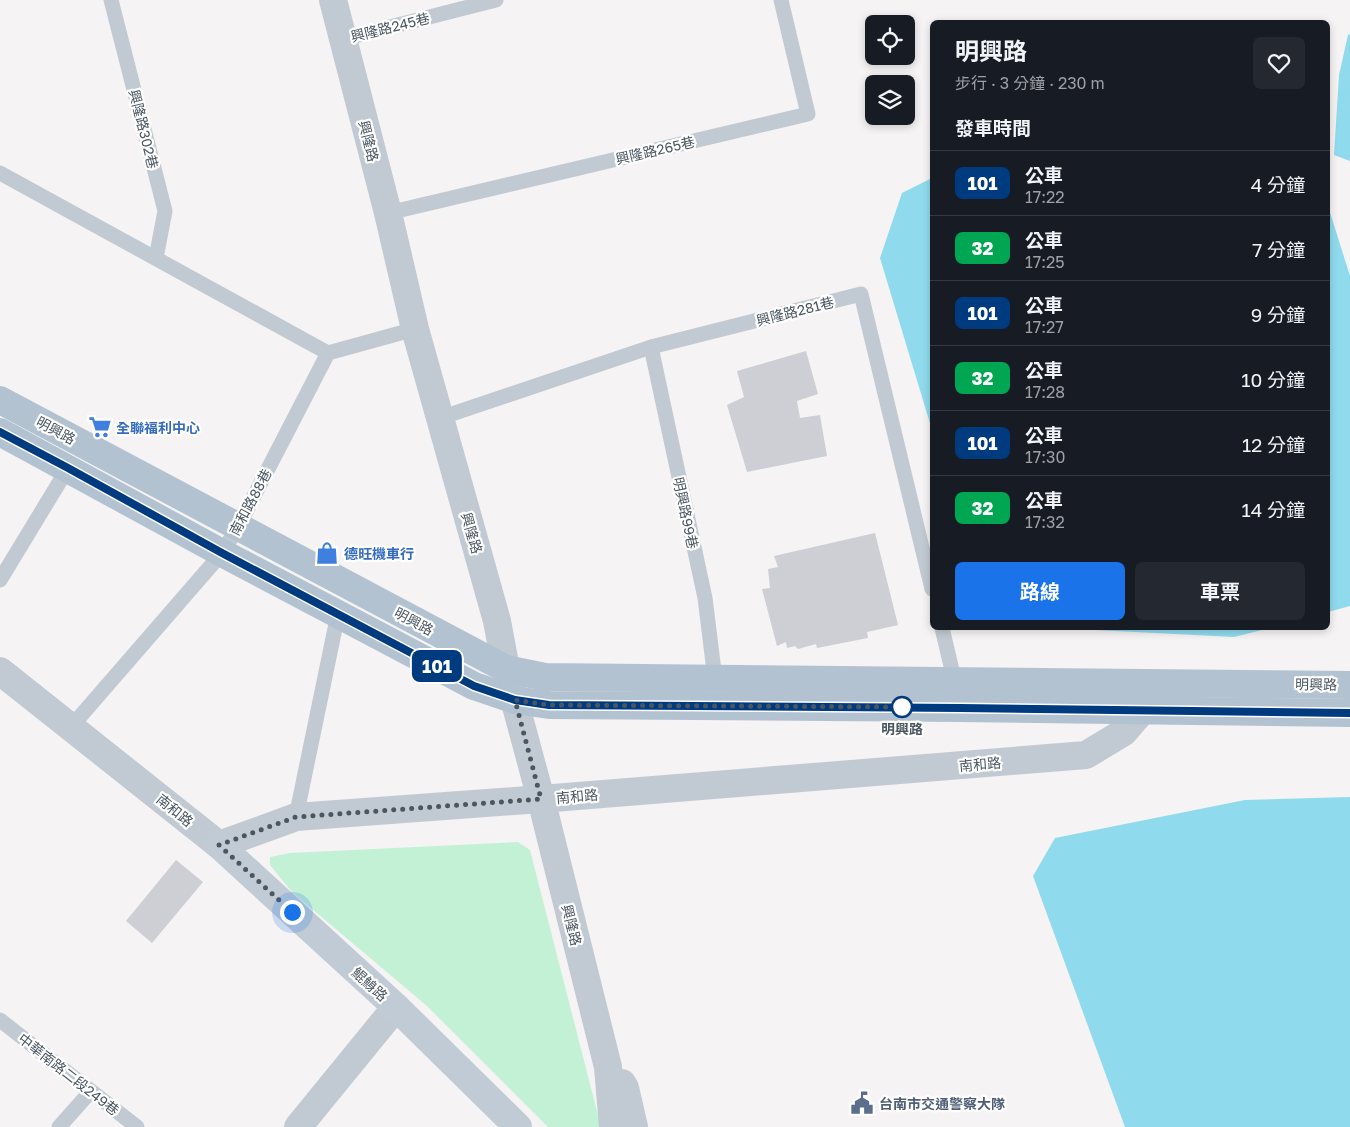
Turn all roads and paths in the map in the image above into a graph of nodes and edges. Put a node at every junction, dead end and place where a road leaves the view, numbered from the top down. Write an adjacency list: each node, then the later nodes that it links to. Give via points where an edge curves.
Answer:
1 (111, 0): 8 (lane, 興隆路302巷, via 165,211)
2 (334, 0): 5 (street, 興隆路)
3 (496, 0): 5 (lane, 興隆路245巷)
4 (781, 0): 7 (lane, 興隆路265巷, via 808,114)
5 (343, 39): 7 (street, 興隆路)
6 (0, 173): 8 (lane)
7 (388, 213): 9 (street, 興隆路)
8 (156, 258): 11 (lane)
9 (415, 329): 11 (lane); 13 (street, 興隆路)
10 (651, 347): 13 (lane, 興隆路281巷); 19 (lane, 興隆路281巷, via 861,294); 24 (lane, 明興路99巷, via 705,598)
11 (328, 352): 16 (lane, 南和路88巷)
12 (0, 400): 16 (main road, 明興路)
13 (440, 418): 22 (street, 興隆路, via 497,621)
14 (0, 432): 15 (main road, 明興路)
15 (68, 468): 17 (main road, 明興路); 18 (lane)
16 (238, 528): 17 (lane, 南和路88巷); 22 (main road, 明興路)
17 (222, 553): 20 (main road, 明興路); 31 (lane, 南和路88巷)
18 (0, 580)
19 (930, 581)
20 (338, 614): 27 (main road, 明興路, via 474,686); 33 (lane)
21 (942, 630): 25 (lane)
22 (506, 669): 24 (main road, 明興路, via 545,677); 27 (street, 興隆路)
23 (0, 671): 31 (street, 南和路)
24 (715, 679): 25 (main road, 明興路)
25 (955, 681): 26 (main road, 明興路); 28 (lane)
26 (1350, 685)
27 (515, 700): 28 (main road, 明興路, via 549,705); 32 (street, 興隆路)
28 (960, 708): 29 (main road, 明興路)
29 (1142, 711): 30 (main road, 明興路); 32 (street, 南和路, via 1124,732 1086,755)
30 (1350, 713)
31 (71, 727): 34 (street, 南和路)
32 (541, 799): 33 (street, 南和路); 37 (street, 興隆路)
33 (296, 817): 34 (street, 南和路)
34 (219, 845): 35 (street, 鯤鯓路)
35 (396, 1007): 41 (street); 42 (street, 鯤鯓路)
36 (0, 1020): 38 (lane, 中華南路二段249巷)
37 (608, 1067): 43 (street, 興隆路); 44 (street, 興隆路, via 619,1076)
38 (91, 1091): 39 (lane); 40 (lane, 中華南路二段249巷)
39 (59, 1127)
40 (137, 1127)
41 (298, 1127)
42 (518, 1127)
43 (613, 1127)
44 (634, 1127)

